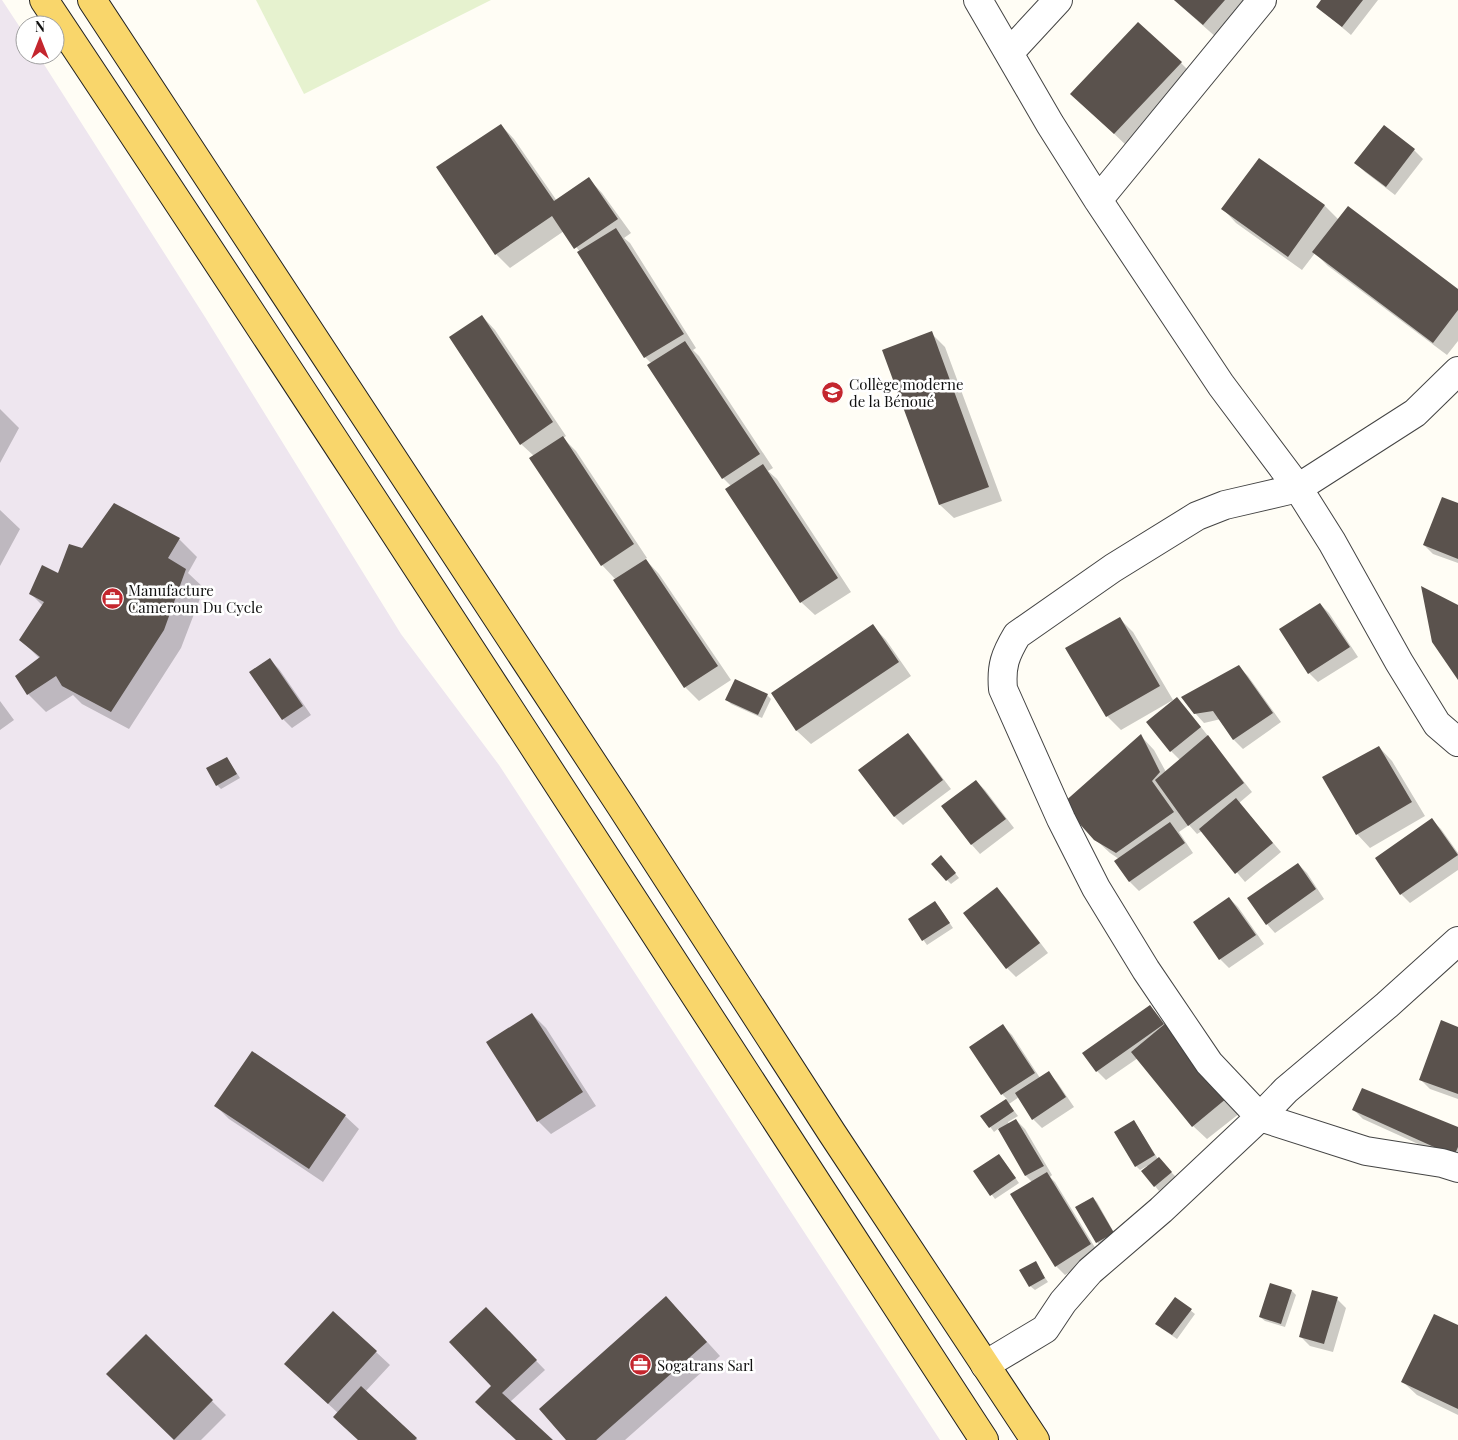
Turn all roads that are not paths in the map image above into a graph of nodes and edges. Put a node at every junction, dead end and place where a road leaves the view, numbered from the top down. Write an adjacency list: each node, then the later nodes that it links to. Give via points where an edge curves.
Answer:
1 (44, 0): 9 (main road)
2 (92, 0): 8 (main road)
3 (978, 0): 6 (street)
4 (1058, 0): 6 (street)
5 (1262, 0): 7 (street)
6 (1009, 53): 7 (street)
7 (1098, 200): 11 (street, via 1221,385)
8 (261, 259): 9 (main road); 15 (main road)
9 (230, 280): 16 (main road)
10 (1458, 371): 11 (street, via 1415,413)
11 (1298, 488): 12 (street, via 1437,724); 14 (street, via 1225,505 1204,514 1112,568 1017,634 1007,651 1002,670 1003,689 1096,888 1209,1063)
12 (1458, 742)
13 (1458, 941): 14 (street, via 1286,1090)
14 (1260, 1117): 17 (street, via 1366,1150); 18 (street, via 1090,1271 1045,1329)
15 (832, 1133): 16 (main road); 18 (main road)
16 (797, 1154): 19 (main road)
17 (1458, 1168)
18 (985, 1365): 20 (main road)
19 (984, 1440)
20 (1035, 1440)

